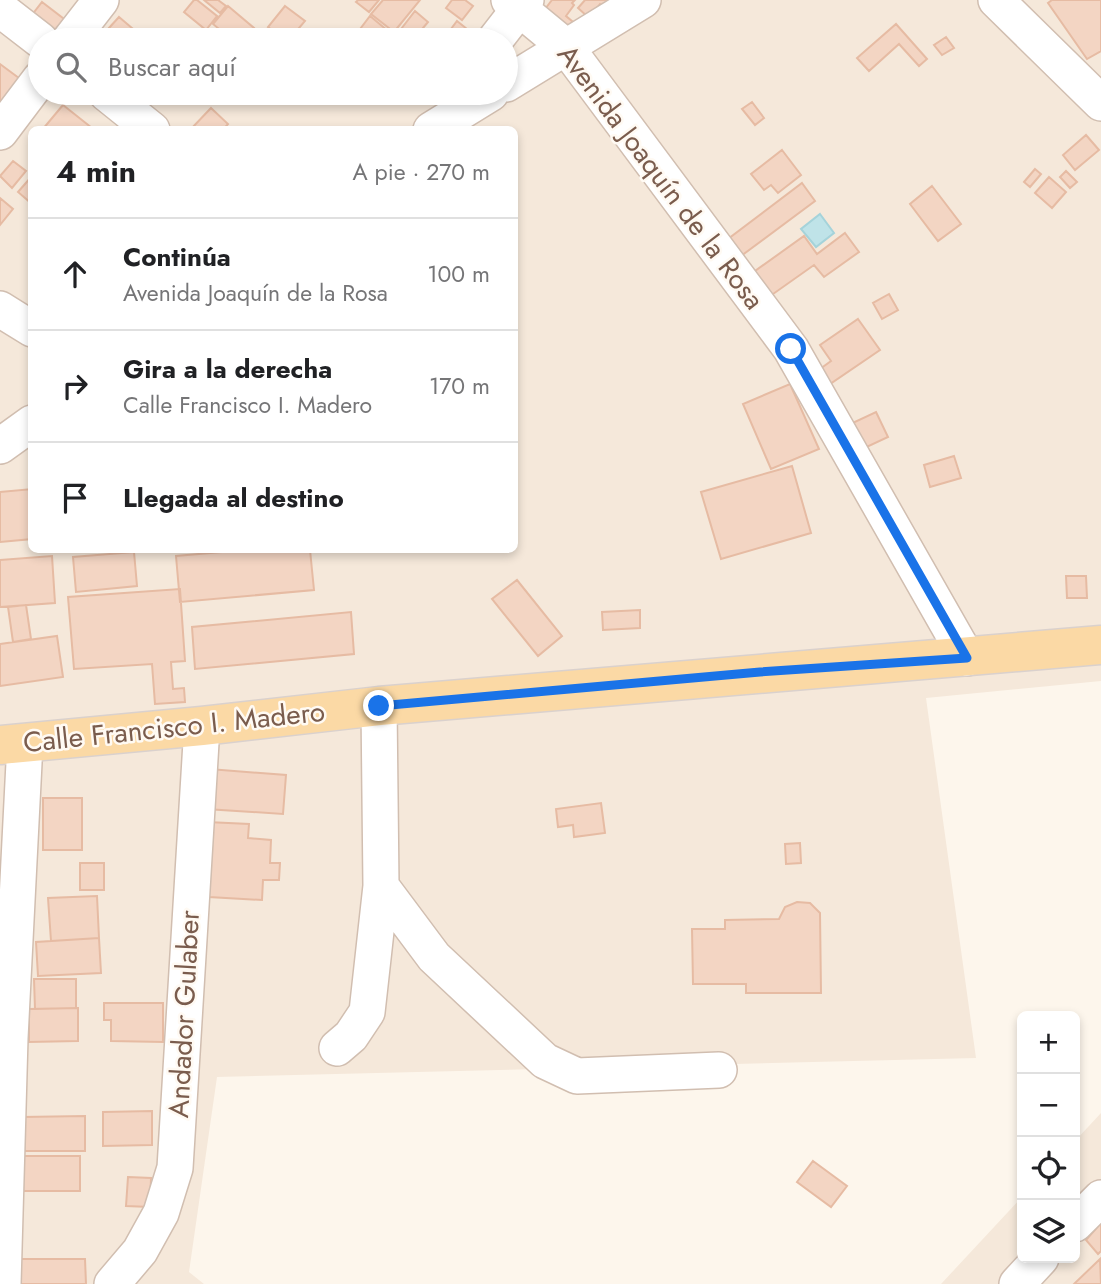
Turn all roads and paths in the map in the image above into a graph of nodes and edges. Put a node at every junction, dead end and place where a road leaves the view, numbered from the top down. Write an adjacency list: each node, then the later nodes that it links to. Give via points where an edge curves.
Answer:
1 (102, 0): 6 (street)
2 (643, 0): 9 (street)
3 (996, 0): 12 (street)
4 (518, 3): 7 (street); 9 (street, Avenida Joaquín de la Rosa)
5 (0, 9): 8 (street)
6 (80, 28)
7 (502, 28)
8 (28, 31)
9 (566, 47): 10 (street); 25 (street, Avenida Joaquín de la Rosa, via 791,349)
10 (518, 77)
11 (28, 95): 19 (street)
12 (1101, 103)
13 (121, 105): 16 (street)
14 (448, 105): 17 (street)
15 (471, 105): 18 (street)
16 (147, 126)
17 (433, 126)
18 (437, 126)
19 (0, 132)
20 (0, 309): 21 (street)
21 (28, 326)
22 (28, 426): 23 (street)
23 (0, 446)
24 (1101, 645): 25 (main road, Calle Francisco I. Madero)
25 (967, 658): 26 (main road, Calle Francisco I. Madero)
26 (379, 706): 27 (main road, Calle Francisco I. Madero); 29 (street)
27 (201, 726): 28 (main road, Calle Francisco I. Madero); 37 (street, Andador Gulaber, via 175,1168 161,1213 140,1251)
28 (13, 744): 30 (street)
29 (381, 886): 31 (street, via 367,1012); 32 (street, via 434,957 545,1061 577,1076)
30 (5, 1038): 34 (street)
31 (337, 1048)
32 (719, 1070)
33 (1101, 1198): 35 (street)
34 (3, 1213): 36 (street)
35 (1080, 1219)
36 (3, 1284)
37 (112, 1284)

